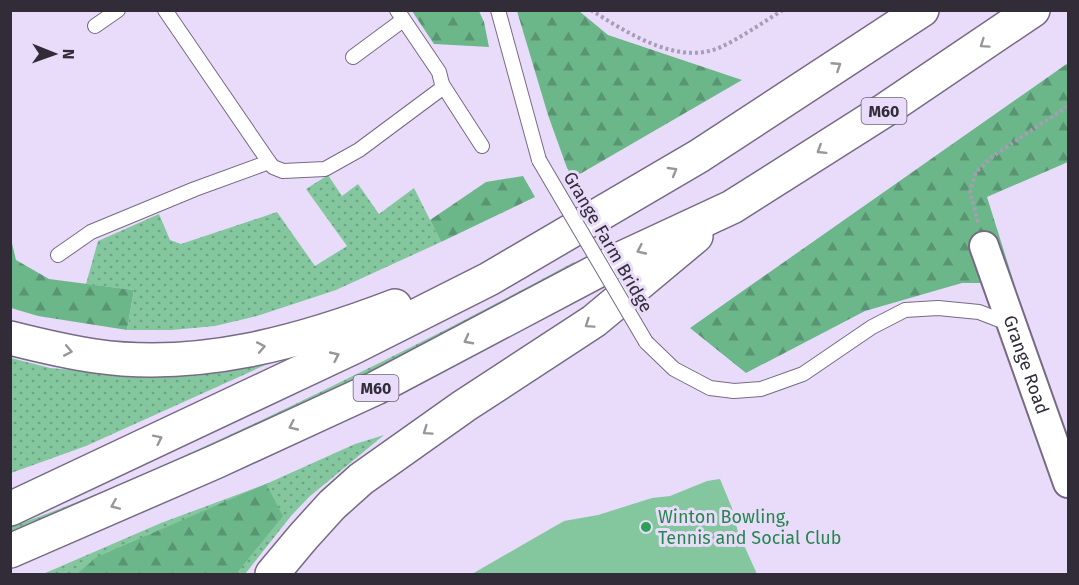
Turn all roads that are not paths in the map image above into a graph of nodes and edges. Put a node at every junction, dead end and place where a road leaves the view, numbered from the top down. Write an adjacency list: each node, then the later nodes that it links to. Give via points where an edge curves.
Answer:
1 (117, 10): 7 (lane)
2 (165, 10): 11 (lane)
3 (498, 10): 16 (lane, Grange Farm Bridge, bridge, via 539,160 646,342 674,369 710,388 761,389 803,374 872,327 905,310 979,312)
4 (922, 10): 12 (highway, M60, one-way to 4, via 699,156)
5 (1032, 10): 13 (highway, M60, one-way to 13)
6 (400, 15): 8 (lane); 9 (lane, via 439,72)
7 (95, 26)
8 (353, 57)
9 (442, 84): 10 (lane); 11 (lane, via 441,89 359,150 326,169 283,171)
10 (482, 146)
11 (269, 162): 15 (lane, via 91,232)
12 (622, 200): 17 (highway, M60, one-way to 12, via 96,356 144,359 216,356 300,339 446,287 532,248); 19 (highway, M60, one-way to 12, via 489,279)
13 (732, 207): 20 (highway, M60, one-way to 20, via 620,259 376,388); 21 (highway, M60, one-way to 21, via 594,321 464,405 361,479 325,513)
14 (984, 246): 16 (street, Grange Road)
15 (58, 255)
16 (1012, 325): 18 (street, Grange Road)
17 (10, 338)
18 (1068, 483)
19 (13, 508)
20 (10, 551)
21 (273, 574)

